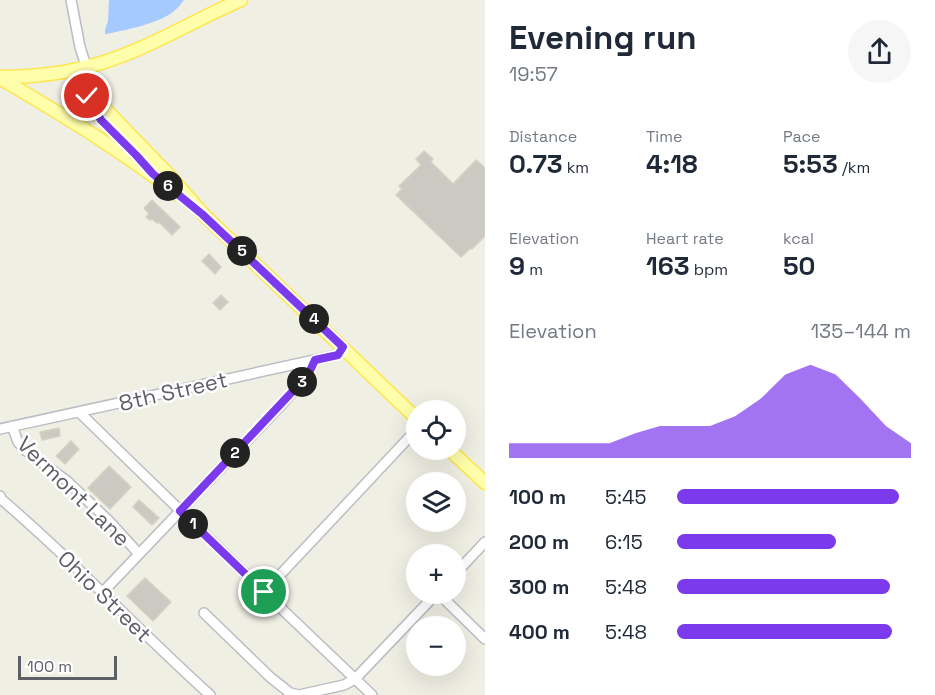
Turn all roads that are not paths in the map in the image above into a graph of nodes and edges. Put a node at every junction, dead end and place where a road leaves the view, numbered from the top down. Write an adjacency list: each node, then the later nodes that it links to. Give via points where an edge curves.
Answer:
1 (241, 0): 3 (main road, via 122,55)
2 (72, 3): 3 (street)
3 (86, 66): 4 (main road); 5 (main road, via 81,75 96,113); 6 (main road, via 107,111)
4 (0, 78): 5 (main road)
5 (153, 174): 6 (main road)
6 (202, 214): 7 (main road)
7 (343, 347): 8 (street, 8th Street, via 338,355); 9 (main road)
8 (315, 360): 10 (street, 8th Street); 17 (street, via 302,382)
9 (406, 407)
10 (79, 412): 11 (street, 8th Street); 17 (street)
11 (12, 426): 12 (street, 8th Street); 19 (street, Vermont Lane, via 25,450 67,481)
12 (0, 429)
13 (406, 441): 21 (street)
14 (461, 460): 15 (main road)
15 (485, 483)
16 (0, 496): 22 (street, Ohio Street)
17 (180, 511): 19 (street); 21 (street)
18 (485, 542): 20 (street)
19 (139, 554): 22 (street)
20 (466, 562)
21 (264, 592): 27 (street)
22 (102, 593): 28 (street, Ohio Street)
23 (428, 604): 27 (street)
24 (448, 604): 26 (street)
25 (204, 613): 27 (street, via 290,693 298,695)
26 (485, 639)
27 (355, 679): 29 (street)
28 (210, 695)
29 (372, 695)

